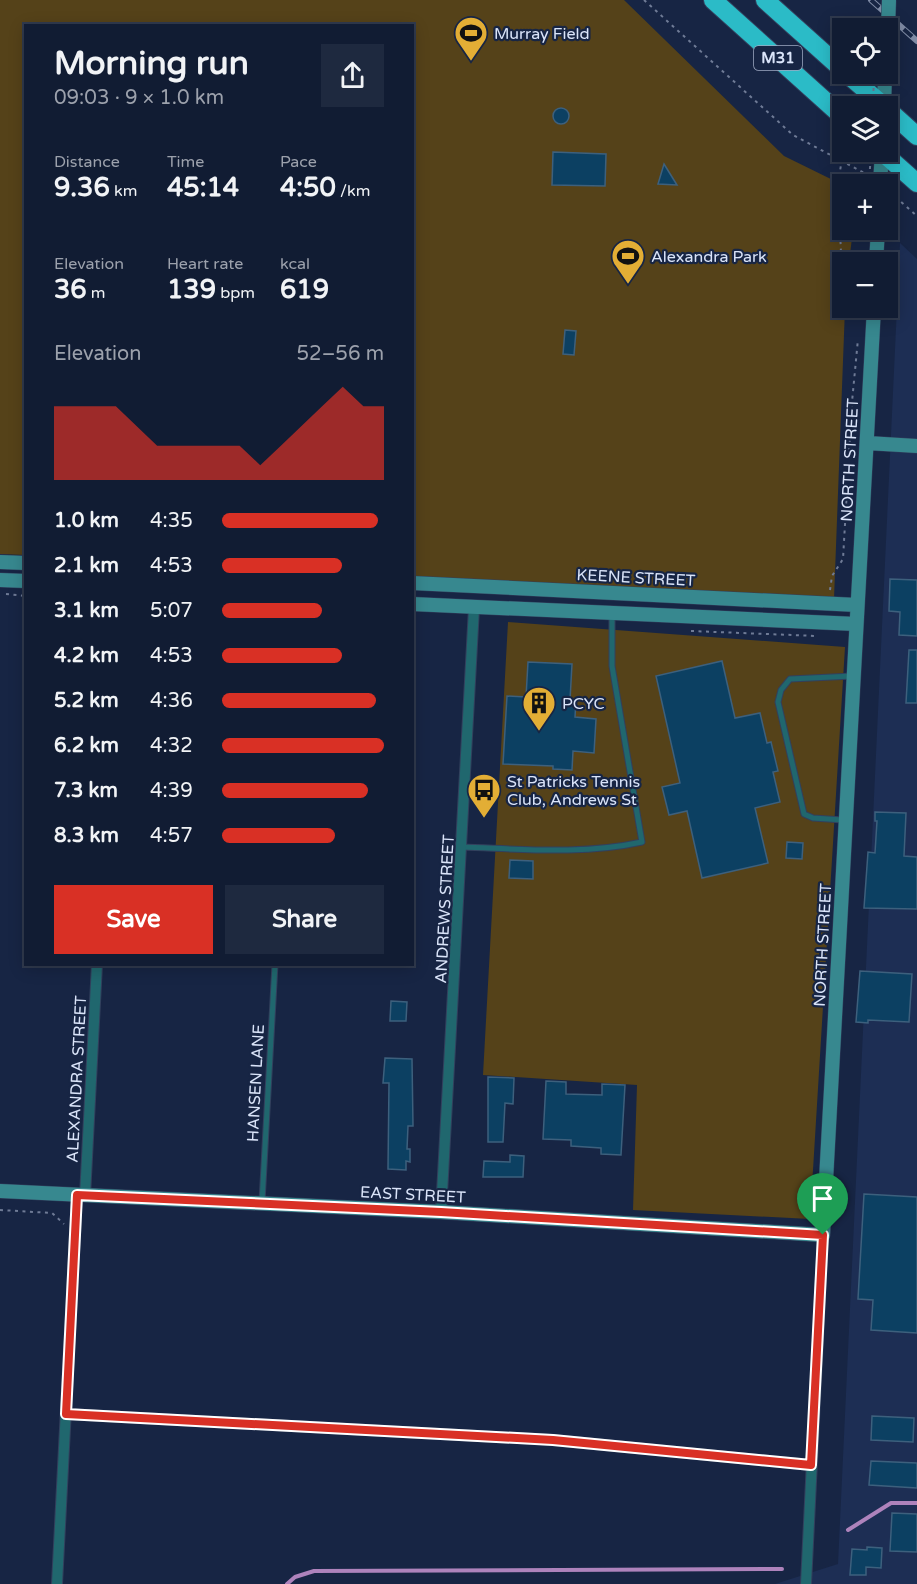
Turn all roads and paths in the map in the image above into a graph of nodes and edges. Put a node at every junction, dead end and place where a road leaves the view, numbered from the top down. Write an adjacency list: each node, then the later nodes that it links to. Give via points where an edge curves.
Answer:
1 (644, 0): 12 (path, via 793,135)
2 (713, 0): 9 (highway, M31)
3 (765, 0): 6 (highway, M31)
4 (889, 0): 5 (street, bridge)
5 (888, 18)
6 (832, 60)
7 (859, 84): 8 (highway)
8 (872, 96)
9 (832, 107)
10 (898, 119): 11 (highway)
11 (917, 136)
12 (832, 155)
13 (842, 162): 20 (path, via 838,183)
14 (846, 162): 16 (path)
15 (893, 162): 17 (highway)
16 (864, 174)
17 (917, 183)
18 (898, 200): 19 (path)
19 (917, 216)
20 (841, 252)
21 (869, 318): 23 (street, NORTH STREET)
22 (859, 330): 31 (path, via 843,559 832,576)
23 (867, 443): 24 (street); 35 (street, NORTH STREET)
24 (917, 446)
25 (0, 562): 26 (street)
26 (24, 563)
27 (0, 580): 28 (street)
28 (24, 581)
29 (414, 583): 30 (street, KEENE STREET)
30 (474, 586): 35 (street, KEENE STREET); 36 (street)
31 (830, 593)
32 (0, 594): 33 (path)
33 (24, 596)
34 (414, 604): 36 (street)
35 (857, 605): 38 (street, NORTH STREET)
36 (474, 608): 37 (street); 41 (street, ANDREWS STREET)
37 (612, 615): 38 (street); 41 (lane, via 612,666 642,842 562,850)
38 (856, 624): 39 (street, NORTH STREET)
39 (853, 676): 40 (street, NORTH STREET); 40 (lane, via 790,679 778,702 804,814)
40 (845, 820): 50 (street, NORTH STREET)
41 (462, 847): 48 (street, ANDREWS STREET)
42 (97, 966): 45 (street, ALEXANDRA STREET)
43 (275, 966): 46 (lane, HANSEN LANE)
44 (0, 1191): 45 (street, EAST STREET)
45 (81, 1196): 46 (street, EAST STREET); 49 (street, ALEXANDRA STREET)
46 (262, 1203): 48 (street, EAST STREET)
47 (0, 1210): 49 (path, via 52,1212 61,1223)
48 (441, 1212): 50 (street, EAST STREET)
49 (76, 1225): 51 (street, ALEXANDRA STREET)
50 (823, 1235): 52 (street, NORTH STREET)
51 (66, 1414): 52 (street, via 553,1440); 53 (street, ALEXANDRA STREET)
52 (811, 1465): 54 (street, NORTH STREET)
53 (57, 1584)
54 (806, 1584)

